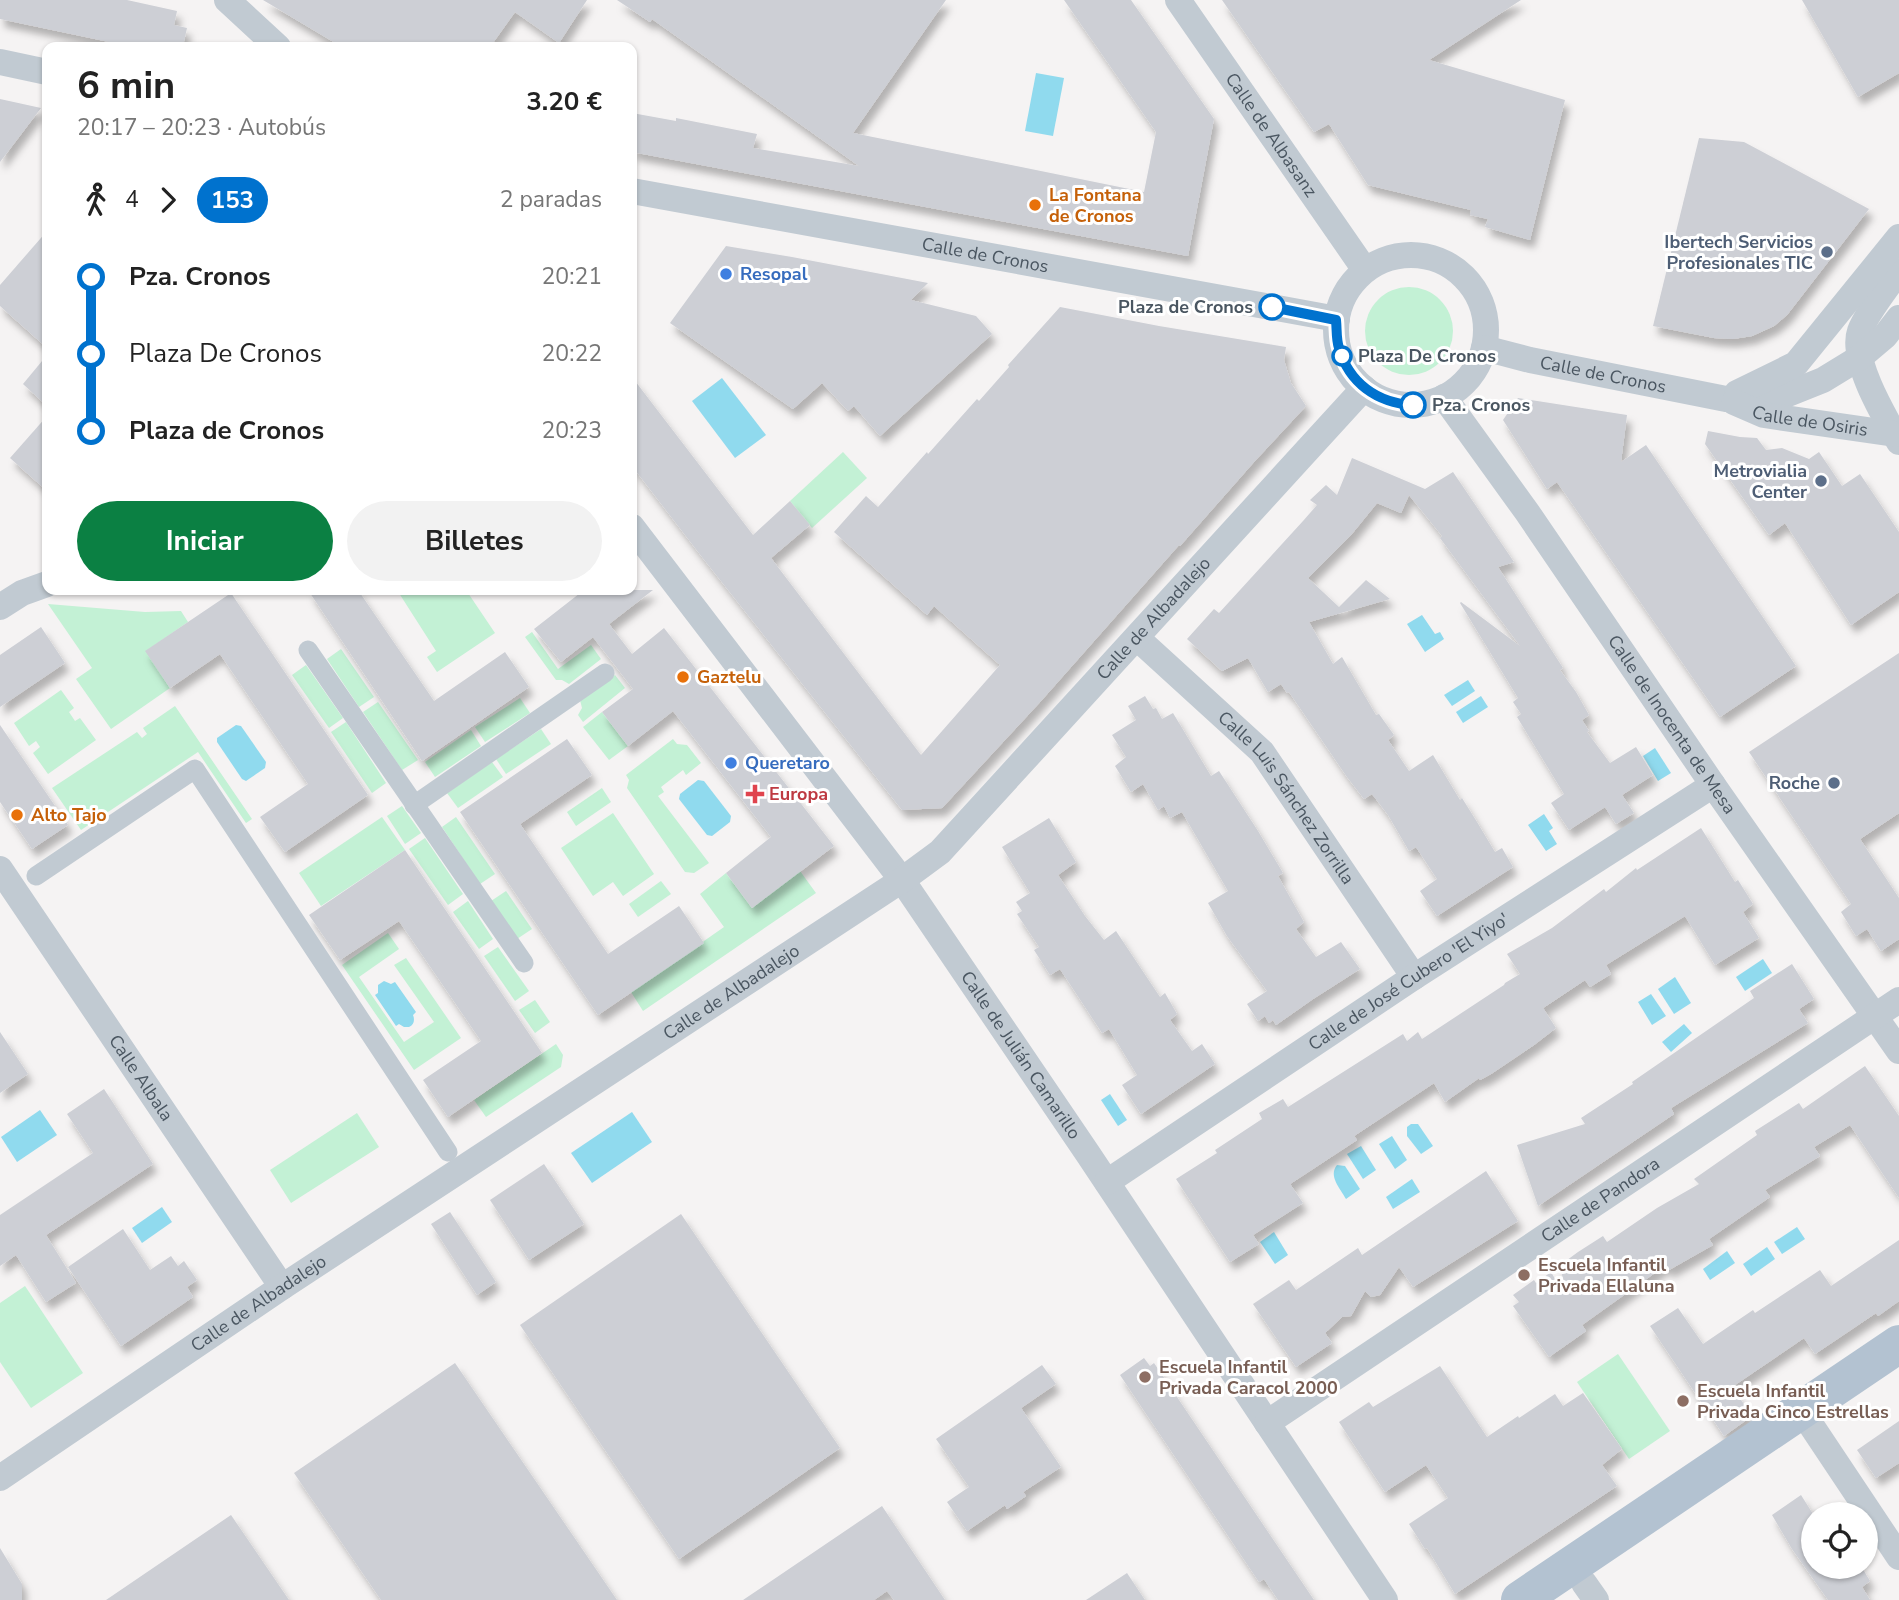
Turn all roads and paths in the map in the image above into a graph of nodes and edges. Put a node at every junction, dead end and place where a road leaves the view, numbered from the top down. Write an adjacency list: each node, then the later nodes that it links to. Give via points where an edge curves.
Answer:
1 (225, 0): 3 (street); 4 (street)
2 (1178, 0): 9 (street, Calle de Albasanz)
3 (247, 42)
4 (272, 42)
5 (0, 62): 6 (street)
6 (42, 71)
7 (637, 192): 12 (street, Calle de Cronos)
8 (1899, 237): 17 (street, via 1796,364)
9 (1366, 270): 12 (street, via 1342,300); 13 (street, via 1408,254 1432,257 1452,267 1469,282 1481,302)
10 (1899, 271): 14 (street, via 1861,328)
11 (1899, 318): 14 (street, Calle de Cronos)
12 (1336, 320): 15 (street, via 1338,345 1347,369)
13 (1484, 348): 16 (street, via 1476,368); 17 (street, Calle de Cronos)
14 (1859, 358): 17 (street, Calle de Cronos, via 1823,380 1783,396); 18 (street, Calle de Osiris)
15 (1364, 388): 16 (street, via 1398,404); 22 (street, Calle de Albadalejo)
16 (1444, 397): 25 (street, Calle de Inocenta de Mesa)
17 (1726, 399): 18 (street, Calle de Osiris, via 1764,415)
18 (1897, 438)
19 (637, 534): 29 (street, Calle de Julián Camarillo)
20 (42, 586): 21 (street)
21 (0, 607)
22 (1137, 638): 29 (street, Calle de Albadalejo, via 940,852); 31 (street, Calle Luis Sánchez Zorrilla, via 1262,752)
23 (308, 650): 26 (street)
24 (605, 673): 26 (street)
25 (1713, 785): 31 (street, Calle de José Cubero 'El Yiyo'); 33 (street, Calle de Inocenta de Mesa)
26 (415, 805): 30 (street)
27 (0, 869): 37 (street, Calle Albala)
28 (36, 876): 35 (street, via 195,769)
29 (902, 880): 36 (street, Calle de Julián Camarillo); 37 (street, Calle de Albadalejo)
30 (524, 963)
31 (1414, 977): 36 (street, Calle de José Cubero 'El Yiyo')
32 (1899, 1000): 33 (street, Calle de Pandora)
33 (1875, 1017): 34 (street, Calle de Inocenta de Mesa); 41 (street, Calle de Pandora)
34 (1899, 1051)
35 (449, 1152)
36 (1107, 1182): 41 (street, Calle de Julián Camarillo)
37 (282, 1287): 42 (street, Calle de Albadalejo)
38 (1899, 1344): 40 (main road)
39 (1899, 1376): 40 (main road)
40 (1808, 1420): 43 (street); 44 (main road); 46 (main road)
41 (1267, 1423): 45 (street, Calle de Julián Camarillo)
42 (0, 1478)
43 (1899, 1557)
44 (1580, 1594)
45 (1385, 1600)
46 (1520, 1600)

